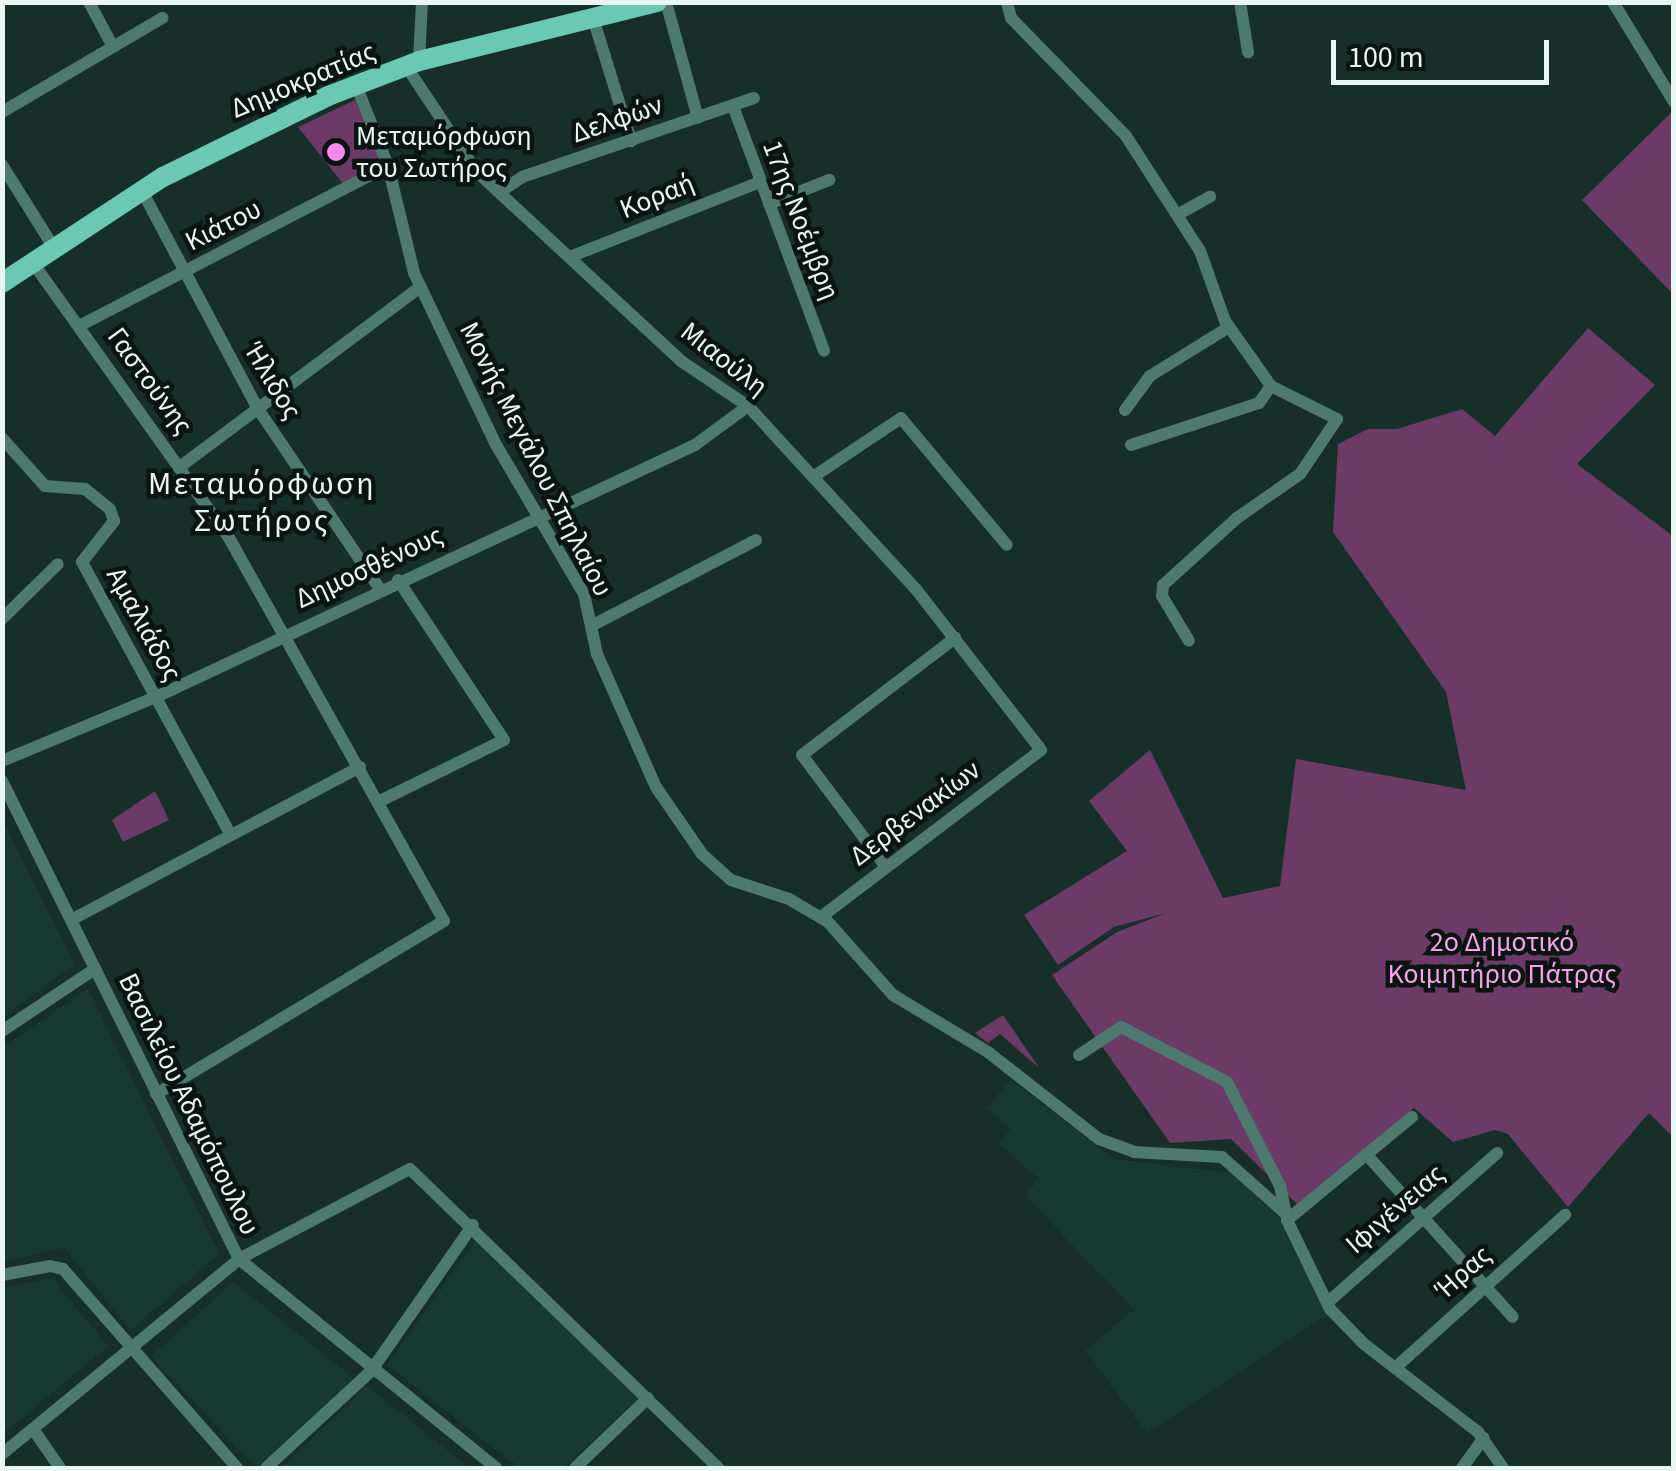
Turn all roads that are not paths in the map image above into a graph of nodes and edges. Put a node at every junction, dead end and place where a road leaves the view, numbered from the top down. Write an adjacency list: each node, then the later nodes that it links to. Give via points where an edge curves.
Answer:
1 (89, 2): 11 (street)
2 (422, 2): 13 (street)
3 (657, 2): 8 (main road, Δημοκρατίας)
4 (666, 2): 19 (street)
5 (1007, 2): 29 (street, via 1011,18 1126,136)
6 (1240, 2): 12 (street)
7 (1613, 2): 16 (street)
8 (612, 7): 10 (main road, Δημοκρατίας)
9 (162, 18): 11 (street)
10 (593, 18): 13 (main road, Δημοκρατίας); 20 (street)
11 (113, 47): 18 (street)
12 (1248, 52)
13 (412, 64): 14 (main road, Δημοκρατίας); 26 (street, Μιαούλη, via 464,158)
14 (356, 85): 22 (street, Μονής Μεγάλου Σπηλαίου); 25 (main road, Δημοκρατίας)
15 (754, 98): 17 (street, Δελφών)
16 (1674, 102)
17 (732, 106): 19 (street, Δελφών); 24 (street, 17ης Νοέμβρη)
18 (2, 112)
19 (698, 118): 20 (street, Δελφών)
20 (631, 141): 26 (street, Δελφών, via 522,177)
21 (2, 165): 30 (street)
22 (388, 166): 33 (street, Κιάτου); 35 (street, Μονής Μεγάλου Σπηλαίου, via 404,248)
23 (829, 180): 28 (street)
24 (760, 182): 28 (street, 17ης Νοέμβρη); 31 (street, Κοραή)
25 (142, 189): 30 (main road, Δημοκρατίας); 33 (street, Ήλιδος)
26 (500, 192): 31 (street, Μιαούλη)
27 (1210, 197): 29 (street)
28 (769, 204): 38 (street, 17ης Νοέμβρη)
29 (1177, 215): 37 (street, via 1200,251)
30 (54, 248): 32 (main road, Δημοκρατίας)
31 (572, 256): 40 (street, Μιαούλη, via 681,361)
32 (33, 262): 34 (main road, Δημοκρατίας); 36 (street, Γαστούνης)
33 (184, 272): 36 (street, Κιάτου); 41 (street, Ήλιδος)
34 (2, 283)
35 (420, 286): 41 (street); 47 (street, Μονής Μεγάλου Σπηλαίου)
36 (79, 326): 45 (street, Γαστούνης)
37 (1229, 327): 39 (street); 42 (street, via 1150,376)
38 (824, 351)
39 (1271, 386): 44 (street, via 1259,403); 57 (street, via 1337,420 1300,474 1236,518 1163,585 1162,596)
40 (748, 406): 46 (street, Μιαούλη); 47 (street, Δημοσθένους, via 695,446)
41 (258, 410): 45 (street); 52 (street, Ήλιδος)
42 (1125, 410)
43 (2, 438): 58 (street, Αμαλιάδος, via 46,486 85,489 110,509 114,521 82,562)
44 (1132, 446)
45 (181, 466): 55 (street, Γαστούνης)
46 (813, 477): 49 (street, via 901,418); 56 (street, Μιαούλη)
47 (538, 518): 51 (street, Δημοσθένους); 54 (street, Μονής Μεγάλου Σπηλαίου, via 584,594)
48 (756, 540): 54 (street)
49 (1007, 545)
50 (58, 564): 53 (street)
51 (398, 580): 52 (street, Δημοσθένους); 63 (street, via 504,740)
52 (380, 588): 55 (street, Δημοσθένους)
53 (2, 618)
54 (591, 626): 66 (street, Μονής Μεγάλου Σπηλαίου, via 656,787 702,854 732,880)
55 (286, 632): 58 (street, Δημοσθένους); 61 (street, Γαστούνης)
56 (955, 638): 59 (street, Μιαούλη); 65 (street, via 802,755)
57 (1189, 641)
58 (156, 697): 60 (street, Δημοσθένους); 64 (street, Αμαλιάδος)
59 (1040, 750): 65 (street, Δερβενακίων)
60 (2, 761)
61 (360, 766): 63 (street, Γαστούνης); 64 (street)
62 (5, 791): 67 (street, Βασιλείου Αδαμόπουλου)
63 (380, 802): 71 (street, Γαστούνης, via 440,910 440,927)
64 (231, 835): 67 (street)
65 (886, 868): 66 (street, Δερβενακίων)
66 (821, 917): 76 (street, Μονής Μεγάλου Σπηλαίου, via 901,1002 979,1046 1105,1142 1151,1154 1222,1157)
67 (71, 920): 68 (street, Βασιλείου Αδαμόπουλου)
68 (94, 969): 69 (street); 71 (street, Βασιλείου Αδαμόπουλου)
69 (2, 1031)
70 (1080, 1055): 76 (street, Μονής Μεγάλου Σπηλαίου, via 1121,1026 1227,1082 1280,1186)
71 (156, 1094): 79 (street, Βασιλείου Αδαμόπουλου)
72 (1412, 1118): 73 (street)
73 (1366, 1154): 76 (street); 77 (street)
74 (1497, 1154): 77 (street, Ιφιγένειας)
75 (1565, 1215): 81 (street, Ήρας)
76 (1287, 1217): 82 (street, Μονής Μεγάλου Σπηλαίου)
77 (1421, 1218): 81 (street); 82 (street, Ιφιγένειας)
78 (473, 1225): 79 (street, via 410,1169); 86 (street); 87 (street)
79 (238, 1259): 84 (street); 86 (street, Βασιλείου Αδαμόπουλου)
80 (2, 1275): 84 (street, via 61,1268)
81 (1484, 1286): 83 (street); 85 (street, Ήρας)
82 (1327, 1303): 85 (street, Μονής Μεγάλου Σπηλαίου)
83 (1512, 1318)
84 (130, 1350): 88 (street); 92 (street)
85 (1395, 1368): 89 (street, Μονής Μεγάλου Σπηλαίου)
86 (371, 1371): 93 (street); 94 (street, Βασιλείου Αδαμόπουλου)
87 (648, 1398): 95 (street); 96 (street)
88 (32, 1429): 90 (street); 91 (street)
89 (1484, 1438): 97 (street); 98 (street, Μονής Μεγάλου Σπηλαίου)
90 (2, 1454)
91 (60, 1468)
92 (237, 1468)
93 (266, 1468)
94 (496, 1468)
95 (575, 1468)
96 (719, 1468)
97 (1462, 1468)
98 (1503, 1468)

